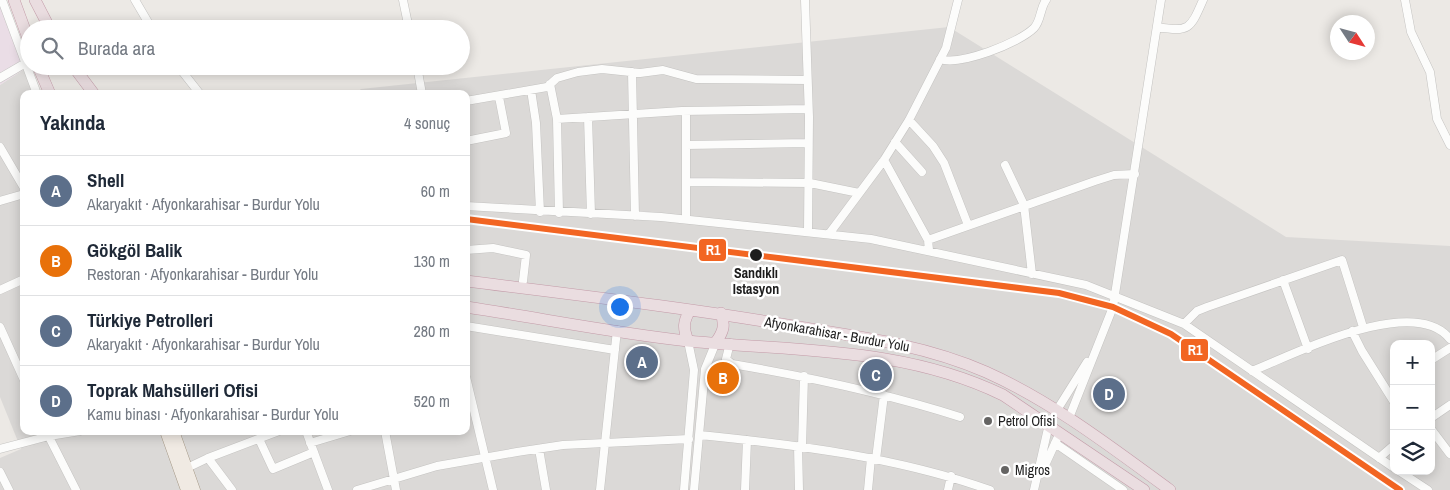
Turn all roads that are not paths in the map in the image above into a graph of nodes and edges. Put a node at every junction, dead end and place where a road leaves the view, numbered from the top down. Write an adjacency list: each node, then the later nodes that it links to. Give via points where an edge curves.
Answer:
1 (2, 0): 17 (street)
2 (14, 0): 12 (highway)
3 (35, 0): 13 (highway)
4 (135, 0): 14 (street)
5 (403, 0): 15 (street)
6 (805, 0): 27 (street)
7 (958, 0): 18 (street)
8 (1046, 0): 18 (street, via 1036,25 1025,35 972,57 953,62)
9 (1161, 0): 16 (street)
10 (1203, 0): 16 (street, via 1188,28)
11 (1405, 0): 47 (street, via 1411,32 1430,72 1437,119)
12 (21, 20)
13 (45, 20)
14 (147, 20)
15 (407, 20)
16 (1157, 27): 52 (street)
17 (20, 45)
18 (940, 59): 42 (street)
19 (20, 66): 26 (street)
20 (632, 72): 27 (street, via 663,70 696,79); 28 (street, via 602,69 578,72 557,78); 39 (street)
21 (31, 75): 29 (street)
22 (42, 75): 30 (highway)
23 (80, 75): 31 (highway)
24 (185, 75): 32 (street)
25 (419, 75): 33 (street)
26 (0, 78)
27 (808, 80): 37 (street)
28 (550, 84): 34 (street); 41 (street)
29 (36, 90)
30 (48, 90)
31 (91, 90)
32 (197, 90)
33 (421, 90)
34 (531, 90): 35 (street); 61 (street, via 536,123)
35 (499, 97): 36 (street); 43 (street, via 506,133)
36 (470, 101)
37 (808, 109): 38 (street); 45 (street)
38 (686, 111): 39 (street); 46 (street)
39 (634, 114): 40 (street); 64 (street)
40 (588, 117): 41 (street); 63 (street)
41 (558, 119): 62 (street)
42 (909, 120): 44 (street); 66 (street, via 944,163)
43 (470, 140)
44 (895, 142): 49 (street); 51 (street)
45 (808, 143): 46 (street); 55 (street)
46 (686, 145): 54 (street)
47 (1450, 145)
48 (0, 147): 53 (street)
49 (884, 160): 56 (street); 69 (street)
50 (1005, 165): 59 (street)
51 (922, 172)
52 (1135, 174): 59 (street, via 1114,175); 78 (street)
53 (20, 181)
54 (686, 182): 55 (street); 65 (street)
55 (810, 183): 56 (street); 67 (street)
56 (859, 194): 68 (street)
57 (20, 195): 58 (street)
58 (0, 201)
59 (1024, 204): 66 (street); 72 (street)
60 (470, 206): 61 (street)
61 (540, 212): 62 (street)
62 (559, 213): 63 (street)
63 (591, 214): 64 (street)
64 (635, 216): 65 (street)
65 (686, 219): 67 (street)
66 (968, 225): 69 (street)
67 (808, 231): 68 (street)
68 (829, 234): 71 (street)
69 (928, 240): 71 (street)
70 (470, 250): 75 (street, via 493,248 526,256)
71 (929, 250): 72 (street)
72 (1032, 274): 78 (street, via 1086,285)
73 (1282, 280): 82 (street, via 1197,311); 85 (street, via 1342,260); 94 (street)
74 (20, 281): 77 (street)
75 (523, 281)
76 (470, 282): 80 (highway, Afyonkarahisar - Burdur Yolu)
77 (0, 290)
78 (1116, 296): 82 (street); 92 (street)
79 (470, 308): 86 (highway, Afyonkarahisar - Burdur Yolu)
80 (690, 310): 81 (highway, Afyonkarahisar - Burdur Yolu); 89 (highway, via 683,328)
81 (721, 313): 90 (highway, via 723,333); 106 (highway, Afyonkarahisar - Burdur Yolu, via 910,346 984,372)
82 (1184, 324): 98 (street)
83 (0, 327): 97 (street)
84 (470, 327): 95 (street)
85 (1363, 327): 87 (street); 88 (street, via 1423,323)
86 (617, 330): 89 (highway, Afyonkarahisar - Burdur Yolu); 95 (street)
87 (1352, 331): 94 (street); 101 (street)
88 (1449, 337)
89 (688, 341): 90 (highway, Afyonkarahisar - Burdur Yolu); 123 (street, via 694,370)
90 (716, 342): 91 (highway, Afyonkarahisar - Burdur Yolu); 121 (street, via 705,369)
91 (730, 343): 99 (street, via 726,359 732,364); 110 (highway, Afyonkarahisar - Burdur Yolu, via 865,354 909,362 983,385)
92 (1096, 348): 106 (street); 109 (street)
93 (1450, 348): 96 (street)
94 (1308, 349): 98 (street)
95 (615, 350): 127 (street)
96 (1435, 357)
97 (20, 371)
98 (1252, 371): 136 (street)
99 (804, 376): 102 (street); 128 (street)
100 (1392, 385): 101 (street)
101 (1385, 389): 103 (street)
102 (884, 395): 108 (street); 137 (street)
103 (1390, 396)
104 (470, 402): 135 (street)
105 (1450, 405): 107 (street)
106 (1057, 410): 109 (highway, Afyonkarahisar - Burdur Yolu); 110 (highway)
107 (1435, 415)
108 (960, 418)
109 (1069, 418): 112 (highway); 164 (highway, Afyonkarahisar - Burdur Yolu)
110 (1049, 424): 112 (highway, Afyonkarahisar - Burdur Yolu); 126 (street, via 1034,490)
111 (1432, 430): 133 (street)
112 (1062, 432): 126 (street); 163 (highway, Afyonkarahisar - Burdur Yolu)
113 (45, 435): 130 (street)
114 (48, 435): 145 (street)
115 (166, 435): 146 (main road)
116 (175, 435): 139 (main road)
117 (269, 435): 122 (street)
118 (307, 435): 125 (street)
119 (337, 435): 125 (street)
120 (386, 435): 143 (street)
121 (700, 435): 124 (street); 156 (street)
122 (259, 439): 132 (street, via 273,469); 134 (street)
123 (689, 439): 127 (street); 155 (street)
124 (747, 440): 128 (street); 157 (street)
125 (310, 443): 132 (street)
126 (1055, 443): 162 (street)
127 (605, 444): 131 (street); 154 (street)
128 (800, 446): 137 (street); 158 (street)
129 (1390, 448): 136 (street)
130 (0, 449)
131 (539, 449): 135 (street); 153 (street)
132 (314, 452): 149 (street)
133 (1450, 454)
134 (208, 458): 139 (street); 148 (street)
135 (485, 458): 143 (street, via 437,466); 152 (street)
136 (1379, 458): 138 (street)
137 (874, 459): 142 (street); 159 (street)
138 (1390, 465)
139 (187, 468): 147 (main road)
140 (0, 472): 144 (street)
141 (1405, 475): 165 (street)
142 (950, 476): 160 (street); 161 (street)
143 (394, 480): 150 (street); 151 (street)
144 (9, 490)
145 (76, 490)
146 (186, 490)
147 (195, 490)
148 (232, 490)
149 (328, 490)
150 (357, 490)
151 (396, 490)
152 (494, 490)
153 (546, 490)
154 (600, 490)
155 (684, 490)
156 (694, 490)
157 (745, 490)
158 (800, 490)
159 (868, 490)
160 (948, 490)
161 (990, 490)
162 (1123, 490)
163 (1144, 490)
164 (1170, 490)
165 (1428, 490)

